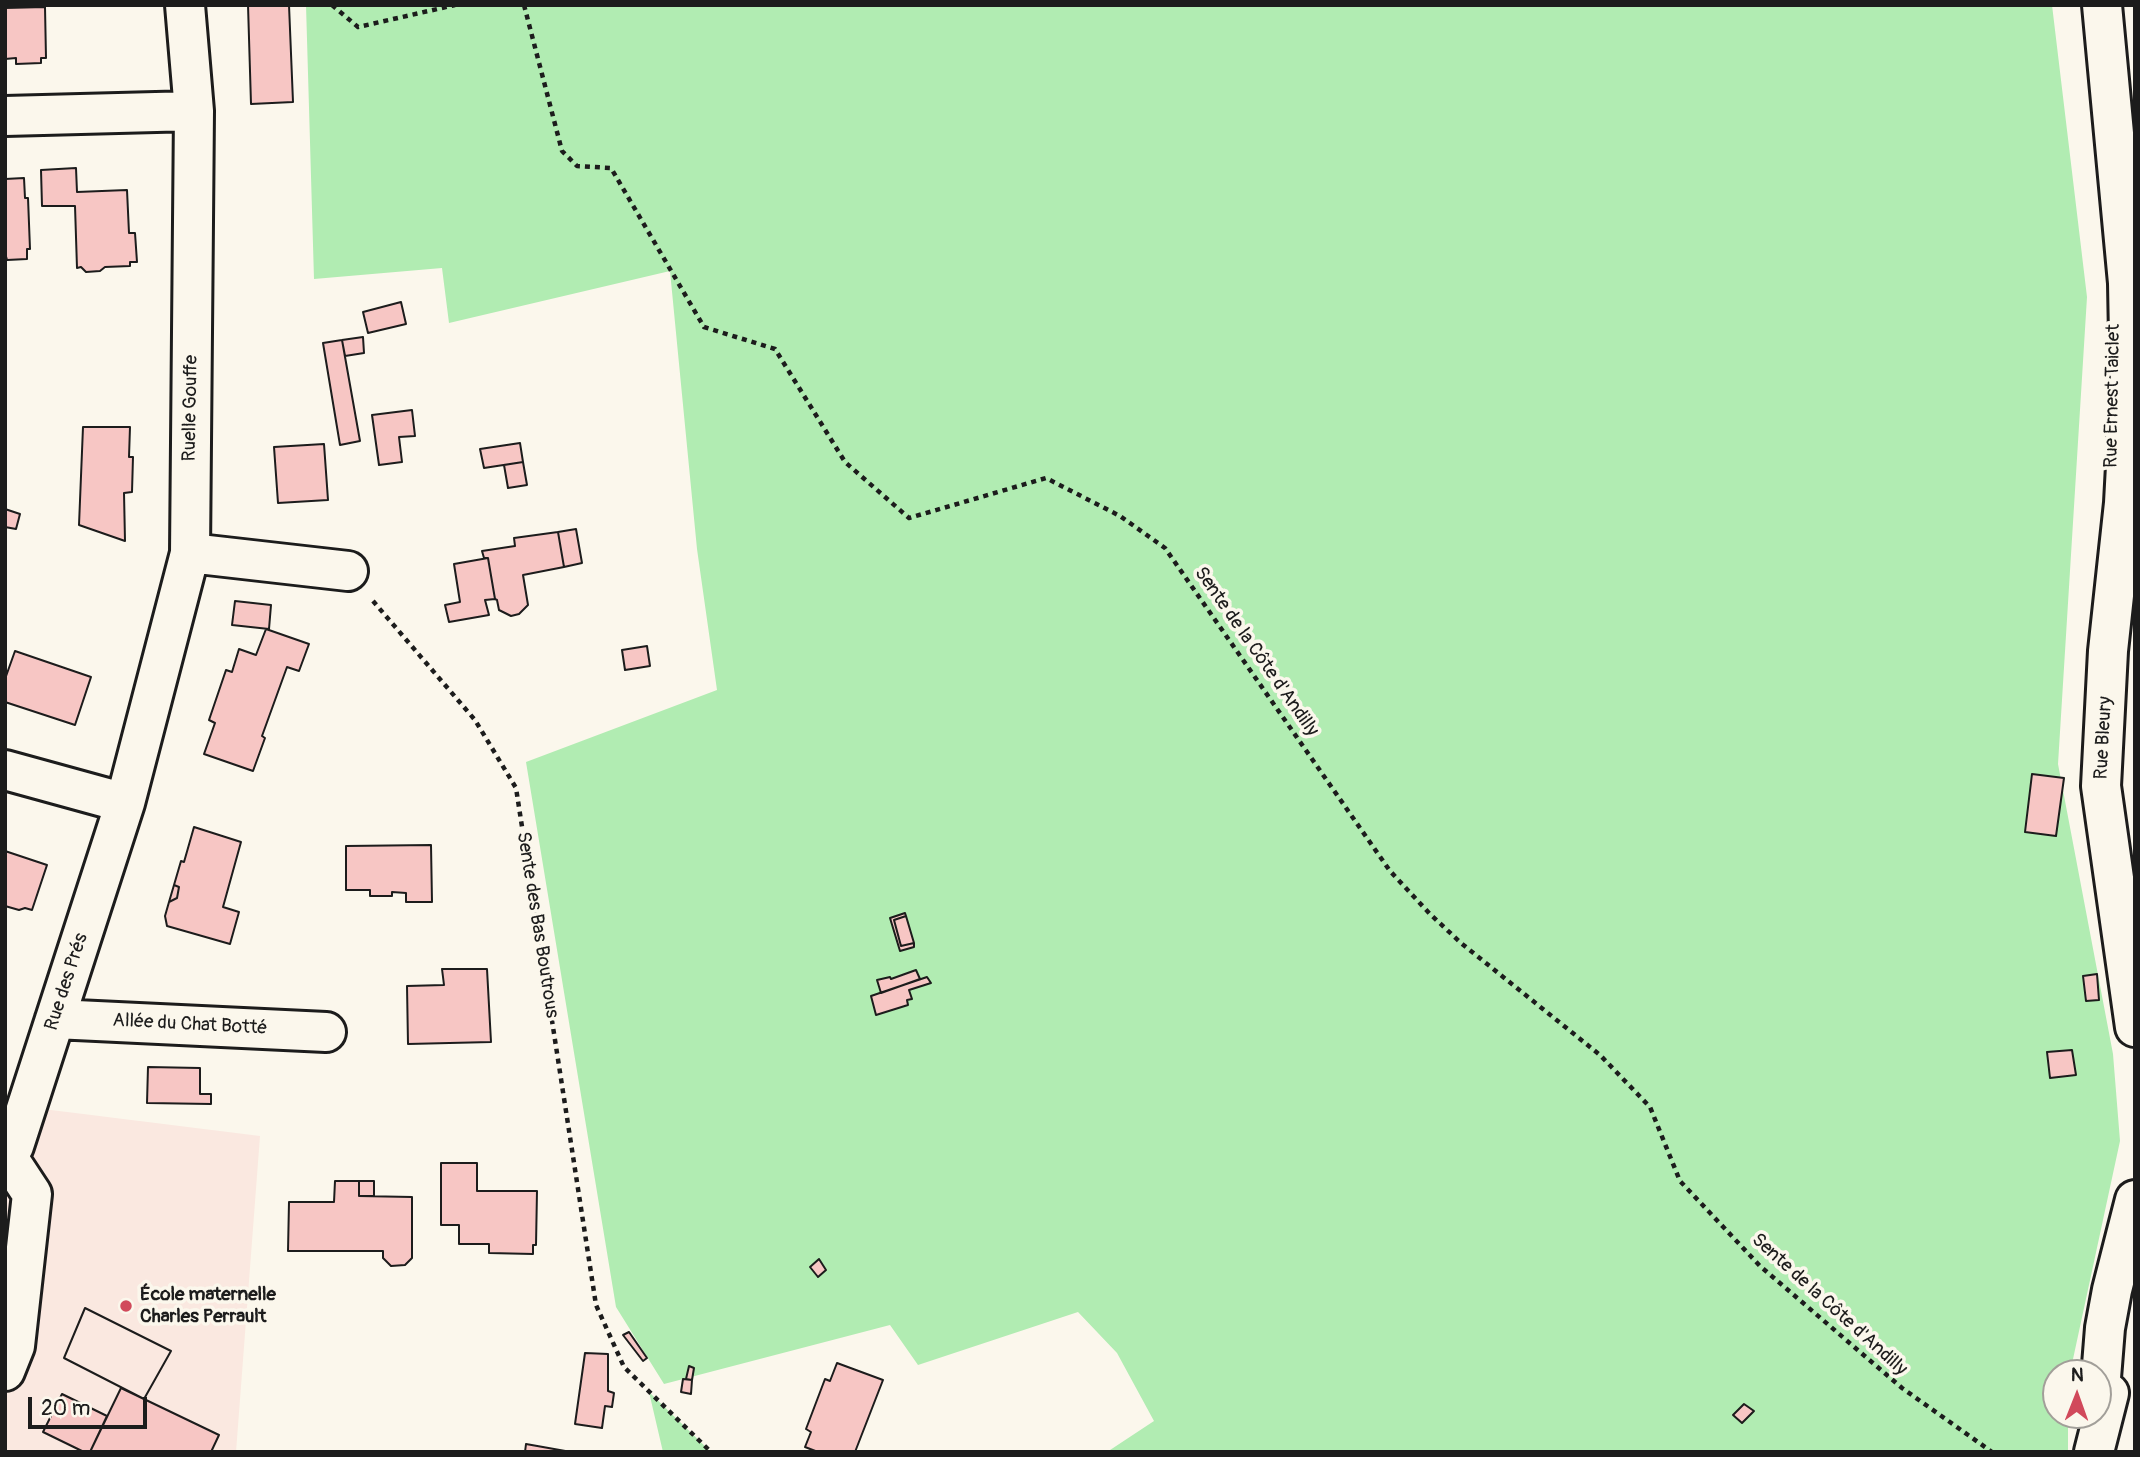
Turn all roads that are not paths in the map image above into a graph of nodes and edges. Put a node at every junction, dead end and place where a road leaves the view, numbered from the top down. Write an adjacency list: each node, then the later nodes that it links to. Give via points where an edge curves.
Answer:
1 (185, 5): 4 (street, Ruelle Gouffe)
2 (2085, 5): 6 (street, Rue Ernest Taiclet)
3 (2102, 5): 6 (street, Rue Ernest Taiclet, via 2126,258)
4 (194, 111): 5 (street); 9 (street, Ruelle Gouffe)
5 (5, 116)
6 (2127, 350): 7 (street, Rue Ernest Taiclet); 8 (street, Rue Ernest Taiclet, via 2114,446)
7 (2129, 448): 8 (street, Rue Bleury)
8 (2121, 543): 14 (street, Rue Bleury, via 2108,651 2101,786)
9 (190, 553): 10 (street); 12 (street, Ruelle Gouffe)
10 (348, 571)
11 (5, 770): 12 (street)
12 (125, 803): 13 (street, Rue des Prés)
13 (55, 1019): 15 (street, Allée du Chat Botté); 16 (street, Rue des Prés, via 14,1146)
14 (2135, 1027)
15 (326, 1032)
16 (6, 1157): 19 (street, via 32,1194 15,1346)
17 (2135, 1200): 20 (street, via 2105,1328)
18 (2135, 1257): 20 (street, via 2125,1331)
19 (5, 1371)
20 (2096, 1431)

